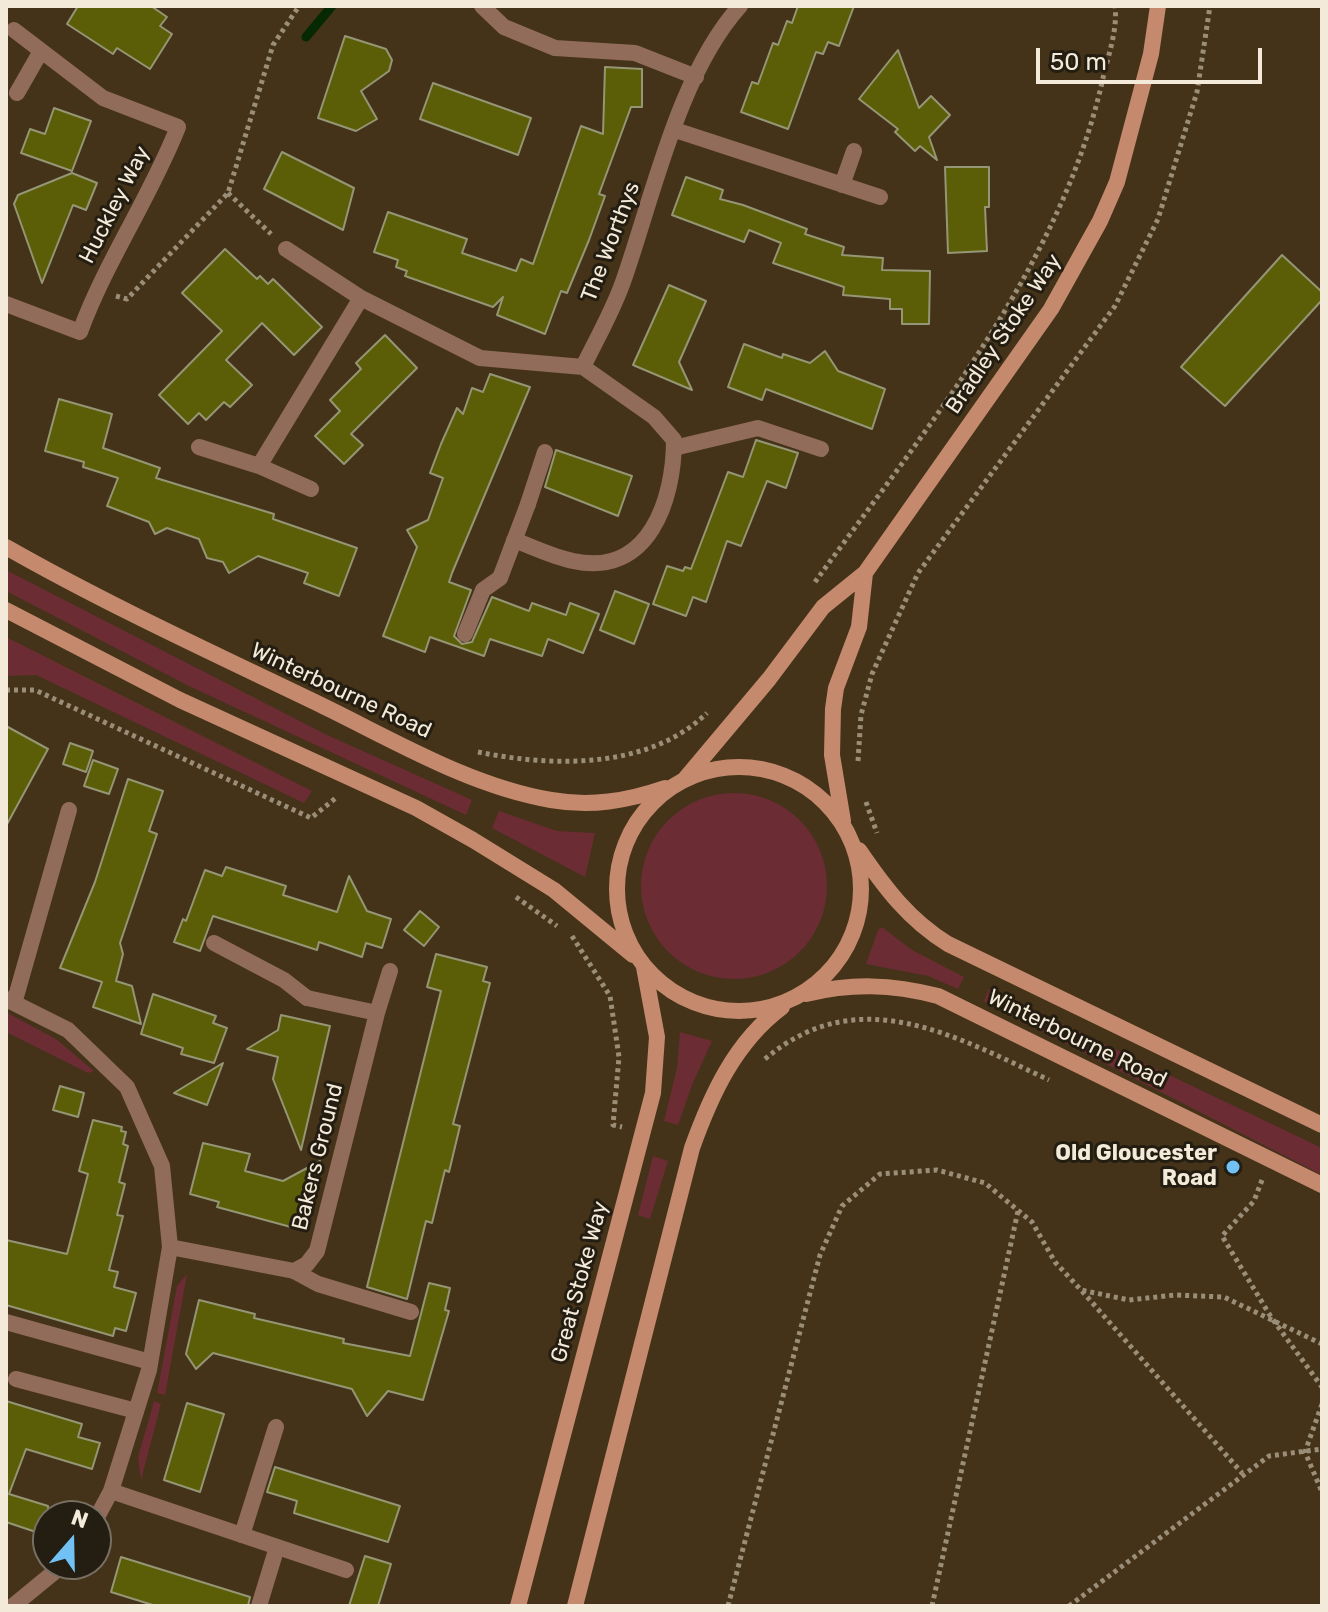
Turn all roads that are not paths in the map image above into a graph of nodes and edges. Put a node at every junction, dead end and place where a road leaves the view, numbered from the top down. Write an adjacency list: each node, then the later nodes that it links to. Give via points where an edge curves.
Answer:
1 (482, 6): 6 (street, via 504,27 555,48 635,53)
2 (740, 6): 6 (street, The Worthys)
3 (1158, 6): 24 (main road, Bradley Stoke Way, via 1131,137 1100,221 1051,309)
4 (14, 30): 5 (street, Huckley Way)
5 (41, 51): 7 (street); 14 (street, Huckley Way, via 103,98 178,127 80,332)
6 (696, 77): 8 (street, The Worthys)
7 (17, 93)
8 (675, 130): 10 (street); 15 (street, The Worthys, via 622,284)
9 (854, 151): 10 (street)
10 (842, 185): 11 (street)
11 (880, 197)
12 (286, 249): 13 (street)
13 (361, 298): 15 (street, via 480,358); 20 (street)
14 (6, 304)
15 (583, 367): 17 (street, via 654,417 674,440)
16 (199, 447): 20 (street)
17 (674, 448): 18 (street, via 758,428); 22 (street, via 674,468 658,521 650,536 626,556 598,563 573,561)
18 (821, 449)
19 (545, 452): 22 (street)
20 (259, 466): 21 (street)
21 (311, 489)
22 (514, 540): 26 (street, via 500,578 483,590)
23 (6, 547): 27 (main road, Winterbourne Road, via 205,651 496,786 584,804 639,797)
24 (865, 573): 27 (main road, Bradley Stoke Way, via 823,607); 29 (main road, Bradley Stoke Way, via 859,627 833,709 833,766)
25 (6, 610): 31 (main road, via 180,700 439,821 554,890)
26 (465, 634)
27 (680, 782): 29 (main road, via 719,768 791,778 821,798); 31 (main road, via 649,805 619,864 616,897 623,929)
28 (69, 810): 34 (street)
29 (846, 830): 33 (main road, via 860,869 860,907 849,942 828,973); 36 (main road, Winterbourne Road, via 888,893 939,938)
30 (214, 943): 35 (street, via 307,998)
31 (641, 963): 33 (main road, via 674,993 711,1008 751,1011); 54 (main road, Great Stoke Way, via 657,1037 653,1093)
32 (390, 971): 35 (street, Bakers Ground)
33 (794, 998): 37 (main road, Winterbourne Road, via 861,984 938,996); 55 (main road, via 764,1020 730,1064 692,1148)
34 (10, 999): 38 (street, via 68,1030 127,1087 162,1166)
35 (377, 1013): 39 (street, Bakers Ground, via 317,1251)
36 (1322, 1125)
37 (1322, 1185)
38 (170, 1247): 39 (street); 42 (street)
39 (294, 1271): 40 (street, via 318,1284)
40 (411, 1312)
41 (6, 1322): 42 (street)
42 (150, 1362): 44 (street)
43 (16, 1379): 44 (street)
44 (136, 1411): 46 (street)
45 (276, 1427): 48 (street)
46 (111, 1491): 47 (street); 48 (street)
47 (106, 1500)
48 (242, 1535): 49 (street)
49 (277, 1547): 50 (street); 53 (street)
50 (346, 1570)
51 (45, 1580): 52 (street)
52 (13, 1606)
53 (259, 1606)
54 (518, 1606)
55 (575, 1606)

